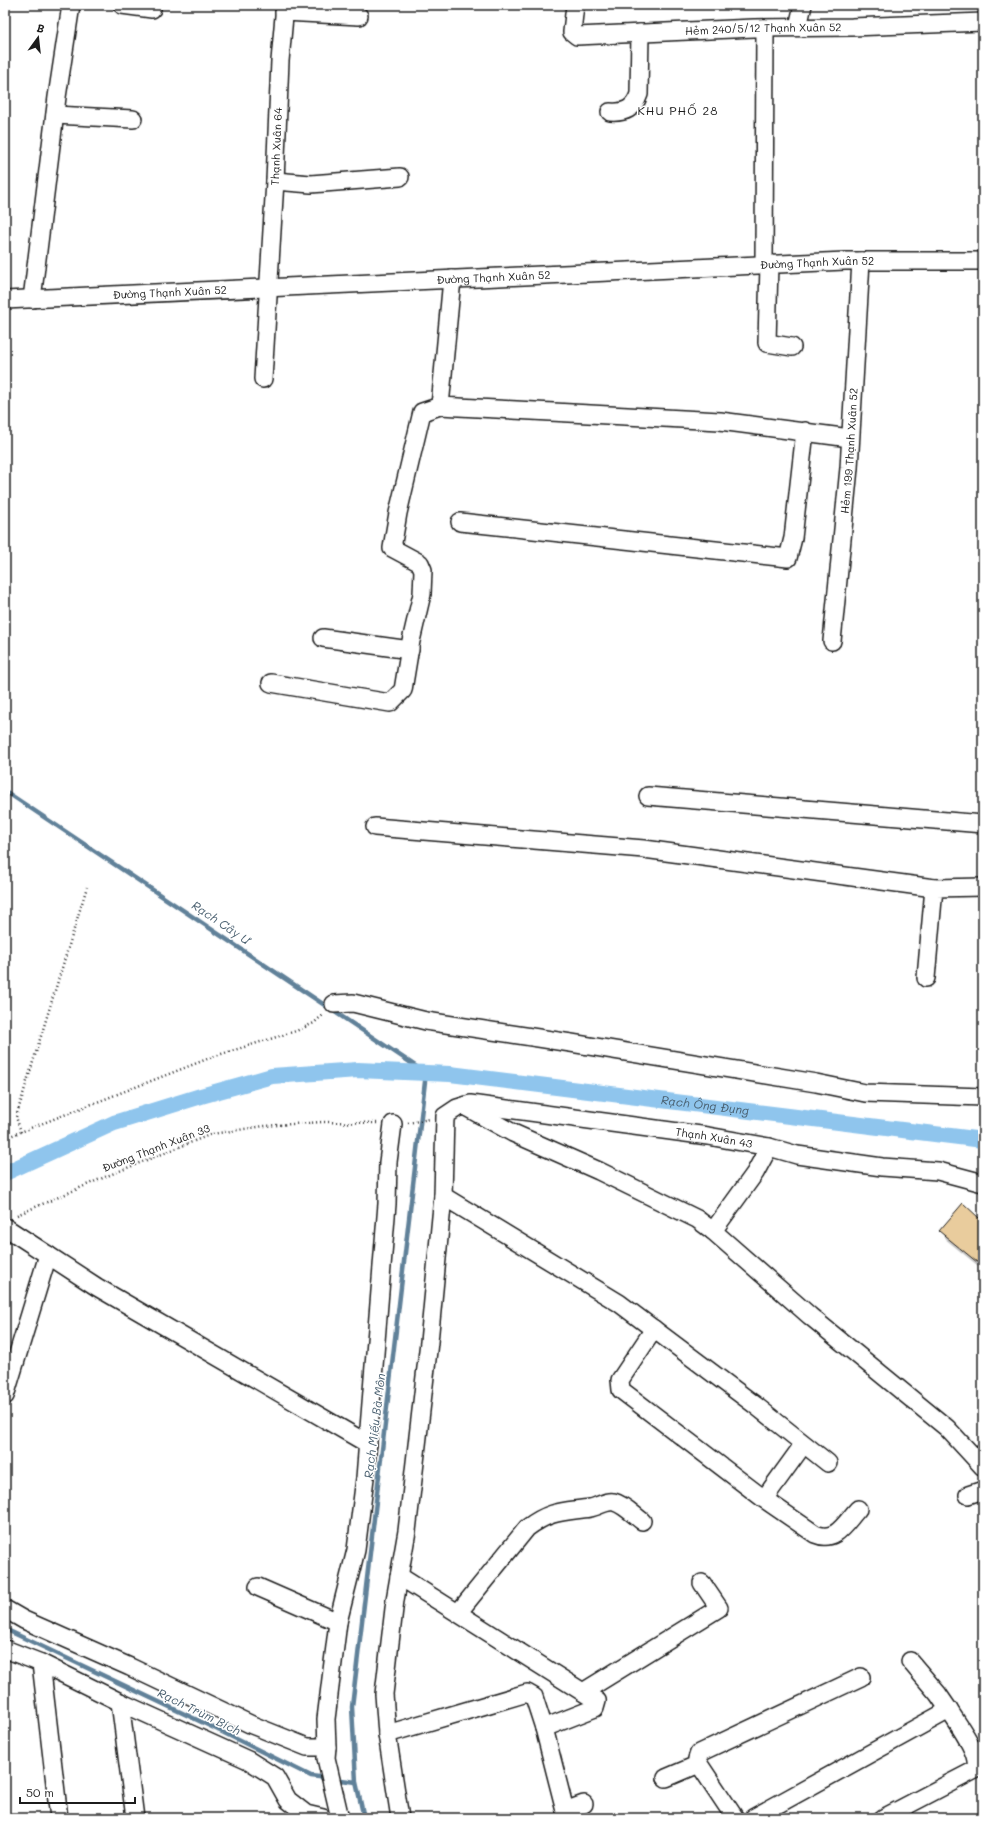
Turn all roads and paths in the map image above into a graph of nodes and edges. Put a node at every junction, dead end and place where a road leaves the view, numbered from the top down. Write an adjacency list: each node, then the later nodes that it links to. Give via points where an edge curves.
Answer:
1 (71, 5): 13 (street)
2 (122, 5): 5 (street)
3 (575, 5): 11 (street, Hẻm 240/5/12 Thạnh Xuân 52, via 572,32 577,36)
4 (803, 5): 9 (street)
5 (152, 8)
6 (285, 8): 7 (street); 16 (street, Thạnh Xuân 64)
7 (359, 16)
8 (983, 22): 9 (street, Hẻm 240/5/12 Thạnh Xuân 52)
9 (798, 27): 10 (street, Hẻm 240/5/12 Thạnh Xuân 52)
10 (765, 28): 11 (street, Hẻm 240/5/12 Thạnh Xuân 52); 19 (street)
11 (640, 34): 12 (street, via 639,94 631,108 622,112)
12 (610, 112)
13 (55, 115): 14 (street); 22 (street)
14 (133, 119)
15 (400, 177): 16 (street, via 312,184)
16 (275, 181): 21 (street, Thạnh Xuân 64)
17 (861, 261): 18 (street, Đường Thạnh Xuân 52); 19 (street, Đường Thạnh Xuân 52); 28 (street, Hẻm 199 Thạnh Xuân 52)
18 (983, 261)
19 (767, 264): 20 (street, Đường Thạnh Xuân 52); 24 (street, via 767,343)
20 (452, 279): 21 (street, Đường Thạnh Xuân 52); 26 (street)
21 (267, 288): 22 (street, Đường Thạnh Xuân 52); 25 (street, Thạnh Xuân 64)
22 (32, 299): 23 (street, Đường Thạnh Xuân 52)
23 (5, 300)
24 (792, 347)
25 (263, 379)
26 (440, 406): 27 (street, via 720,421); 32 (street, via 422,412 392,548 420,563 423,570 422,594)
27 (805, 431): 28 (street); 29 (street, via 793,538 788,558)
28 (850, 438): 31 (street, Hẻm 199 Thạnh Xuân 52)
29 (460, 522)
30 (323, 638): 32 (street)
31 (832, 641)
32 (410, 650): 33 (street, via 403,690 390,703)
33 (271, 683)
34 (648, 796): 35 (street)
35 (983, 824)
36 (374, 827): 39 (street, via 644,849)
37 (87, 887): 47 (path, via 16,1117)
38 (983, 887): 39 (street)
39 (934, 888): 40 (street)
40 (926, 978)
41 (334, 1004): 43 (street, via 353,1003 426,1021 865,1093)
42 (314, 1023): 47 (path, via 215,1056)
43 (983, 1097)
44 (462, 1106): 45 (street, Thạnh Xuân 43); 49 (street, Thạnh Xuân 43, via 470,1104 568,1116); 53 (street, via 513,1133 599,1171)
45 (438, 1118): 46 (path, Đường Thạnh Xuân 33); 51 (street)
46 (400, 1123): 52 (path, Đường Thạnh Xuân 33, via 322,1122 264,1126 212,1134 112,1174); 57 (street, via 388,1162)
47 (21, 1132): 48 (path)
48 (5, 1138)
49 (769, 1147): 50 (street, Thạnh Xuân 43, via 804,1156 938,1171); 53 (street, via 755,1173)
50 (983, 1183)
51 (443, 1196): 55 (street, via 619,1303); 64 (street, via 428,1350 407,1531)
52 (8, 1222): 54 (street)
53 (714, 1231): 60 (street, via 810,1316 947,1428)
54 (48, 1255): 56 (street); 57 (street, via 104,1291)
55 (654, 1329): 58 (street); 61 (street, via 620,1380 621,1390)
56 (5, 1396)
57 (368, 1444): 69 (street, via 356,1550)
58 (803, 1445): 59 (street); 61 (street)
59 (828, 1463)
60 (983, 1467)
61 (764, 1499): 62 (street, via 815,1534 824,1537 834,1536)
62 (858, 1509)
63 (642, 1521): 68 (street, via 611,1502 591,1508 552,1513 540,1518 527,1528)
64 (399, 1576): 68 (street); 78 (street, via 384,1694)
65 (702, 1583): 74 (street, via 719,1608)
66 (258, 1587): 69 (street)
67 (5, 1610): 79 (street, via 252,1725 307,1747)
68 (458, 1613): 74 (street)
69 (338, 1622): 79 (street, via 326,1719)
70 (5, 1648): 72 (street)
71 (910, 1661): 76 (street)
72 (41, 1663): 75 (street); 84 (street)
73 (861, 1678): 80 (street, via 699,1753)
74 (583, 1692): 77 (street, via 597,1701 595,1708)
75 (120, 1702): 85 (street); 86 (street, via 248,1760 275,1777 288,1800 306,1814)
76 (949, 1710): 90 (street); 91 (street, via 974,1751 977,1763 975,1770)
77 (544, 1728): 78 (street, via 534,1697 527,1693); 83 (street)
78 (387, 1734): 88 (street)
79 (327, 1747): 87 (street, via 326,1758)
80 (699, 1764): 81 (street); 89 (street)
81 (666, 1778)
82 (584, 1804): 83 (street)
83 (566, 1814)
84 (59, 1818)
85 (135, 1818)
86 (323, 1818)
87 (340, 1818)
88 (400, 1818)
89 (735, 1818)
90 (753, 1818)
91 (883, 1818)

